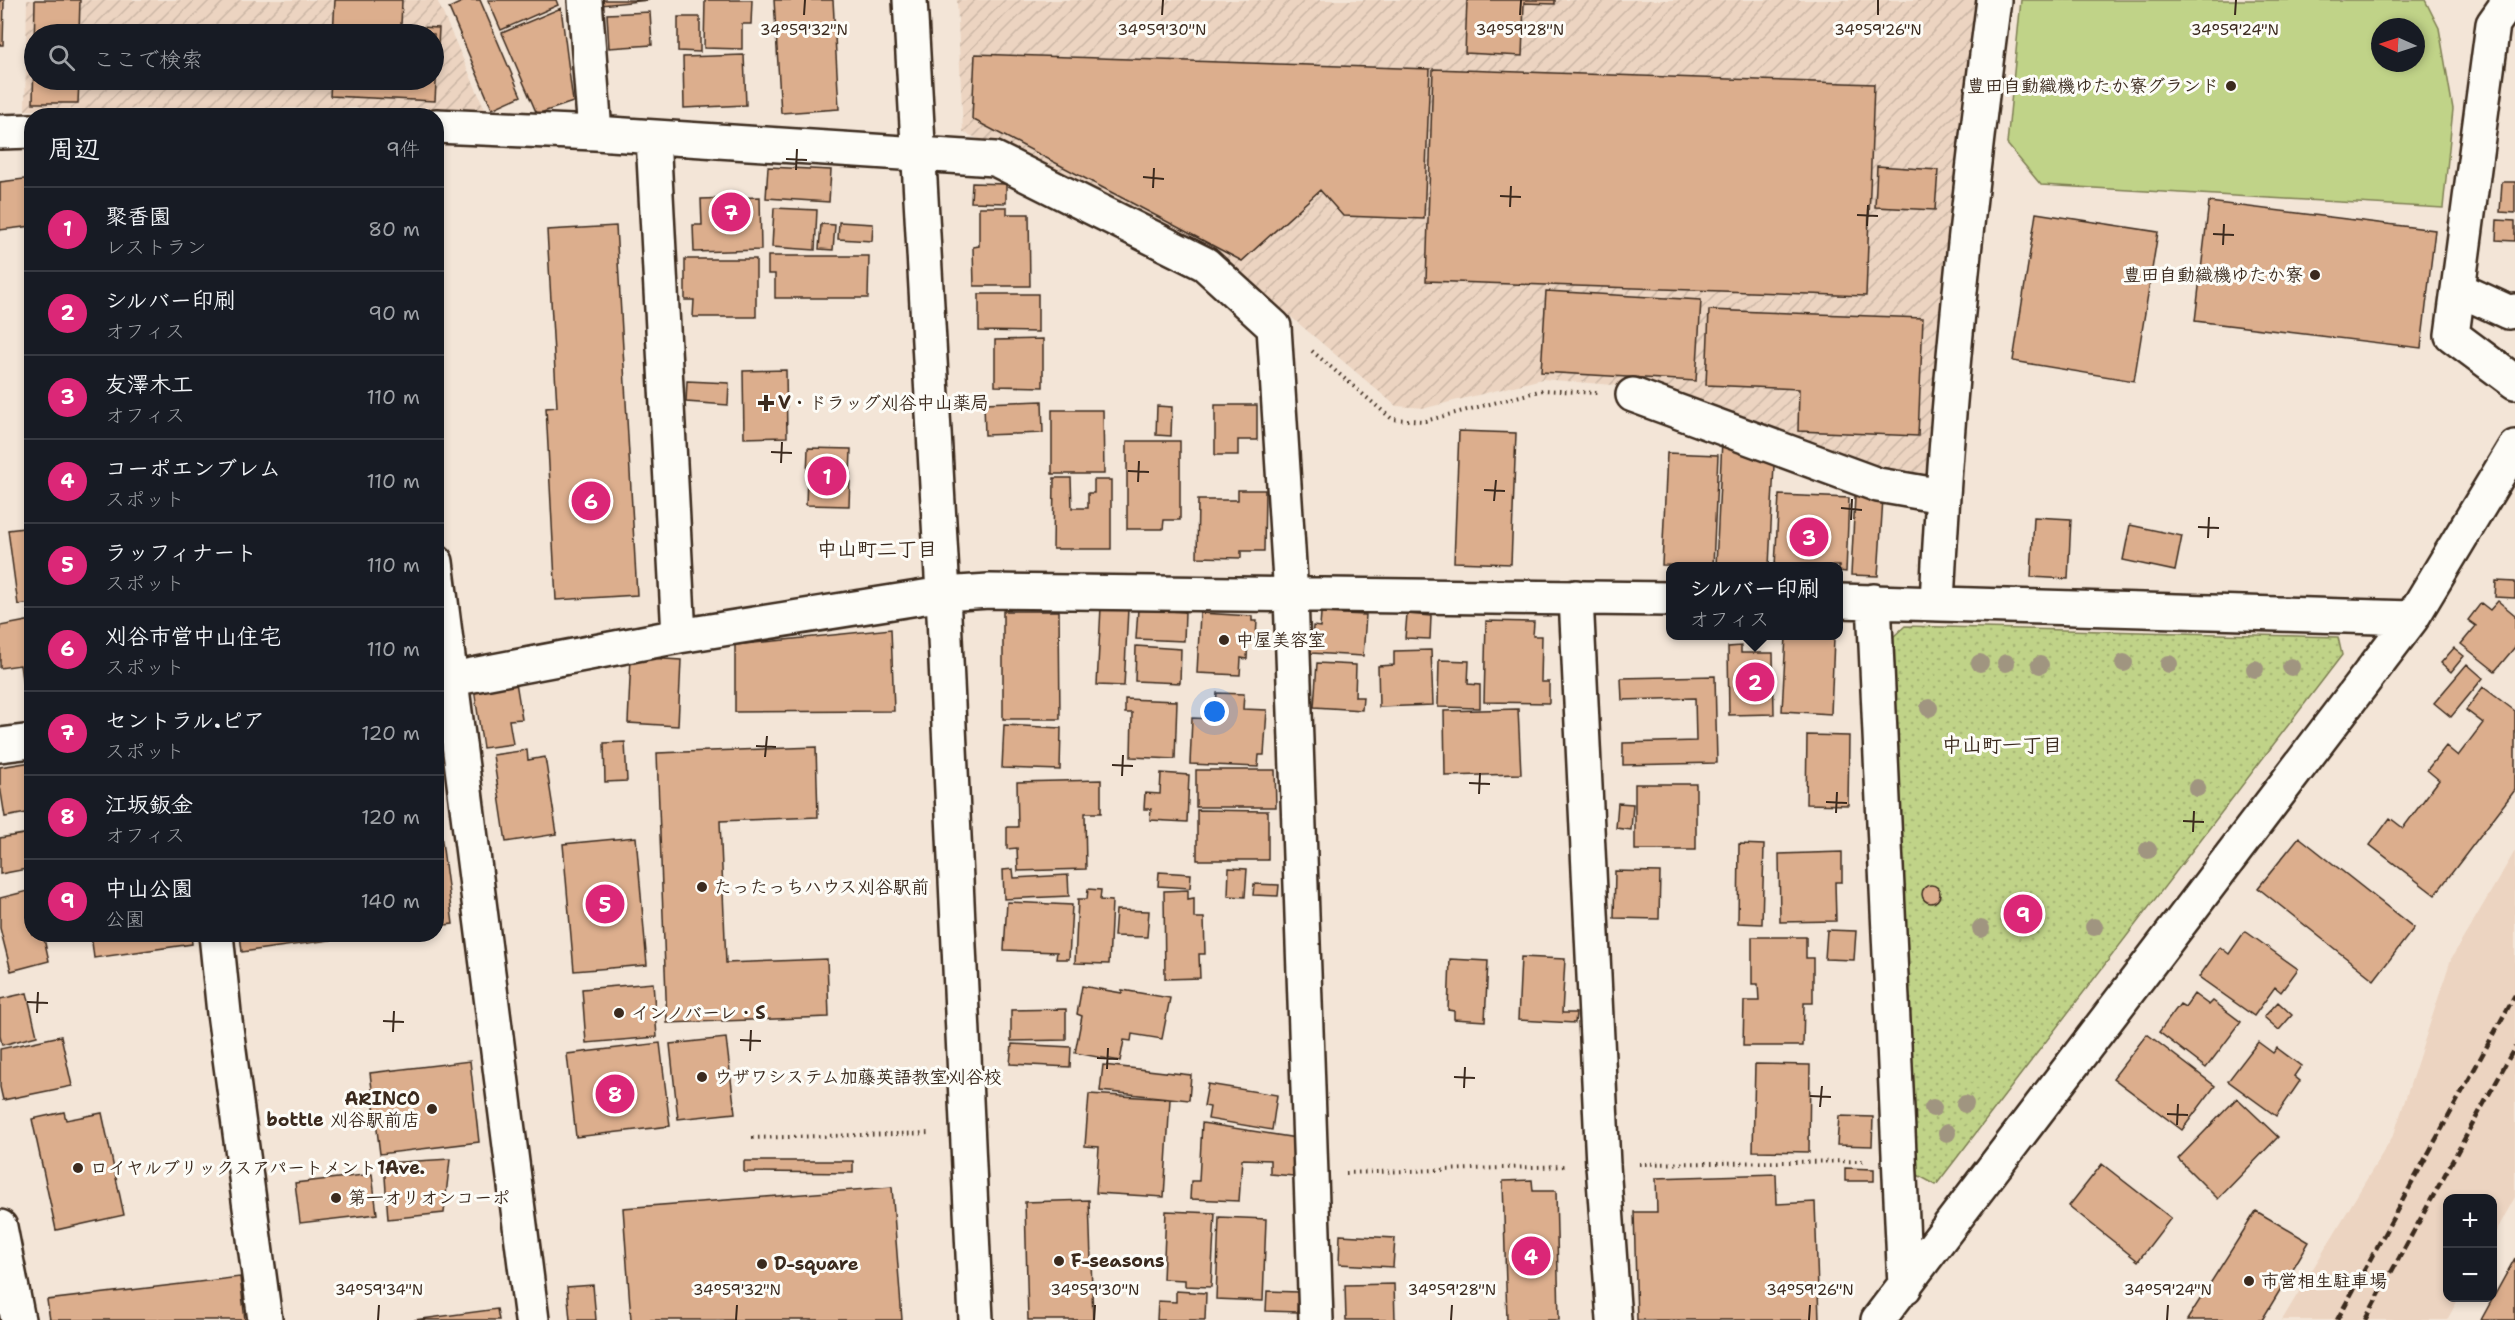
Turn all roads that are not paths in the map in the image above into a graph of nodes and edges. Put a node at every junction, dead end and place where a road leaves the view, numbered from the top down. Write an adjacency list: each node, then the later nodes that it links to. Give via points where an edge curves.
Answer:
1 (585, 0): 8 (street)
2 (910, 0): 10 (street)
3 (1994, 0): 16 (street, via 1974,153)
4 (2493, 8): 11 (street)
5 (444, 126): 8 (street)
6 (24, 131): 7 (street)
7 (0, 132)
8 (595, 133): 9 (street)
9 (653, 137): 10 (street); 25 (street)
10 (918, 153): 17 (street); 18 (street, via 995,159 1205,264 1274,327)
11 (2460, 290): 12 (street, via 2508,312); 13 (street, via 2452,335)
12 (2515, 311)
13 (2515, 382)
14 (1633, 395): 16 (street, via 1878,485)
15 (2515, 447): 24 (street)
16 (1942, 496): 23 (street)
17 (944, 594): 18 (street, via 989,591); 25 (street); 35 (street)
18 (1291, 596): 19 (street); 36 (street)
19 (1576, 597): 20 (street); 37 (street)
20 (1666, 599)
21 (1843, 601): 22 (street)
22 (1874, 601): 23 (street); 31 (street)
23 (1937, 603): 24 (street)
24 (2412, 618): 31 (street)
25 (679, 636): 26 (street)
26 (445, 681): 34 (street)
27 (24, 742): 28 (street)
28 (0, 745)
29 (217, 942): 33 (street)
30 (0, 1227): 32 (street)
31 (1905, 1287): 38 (street)
32 (18, 1320)
33 (265, 1320)
34 (532, 1320)
35 (976, 1320)
36 (1316, 1320)
37 (1614, 1320)
38 (1878, 1320)

